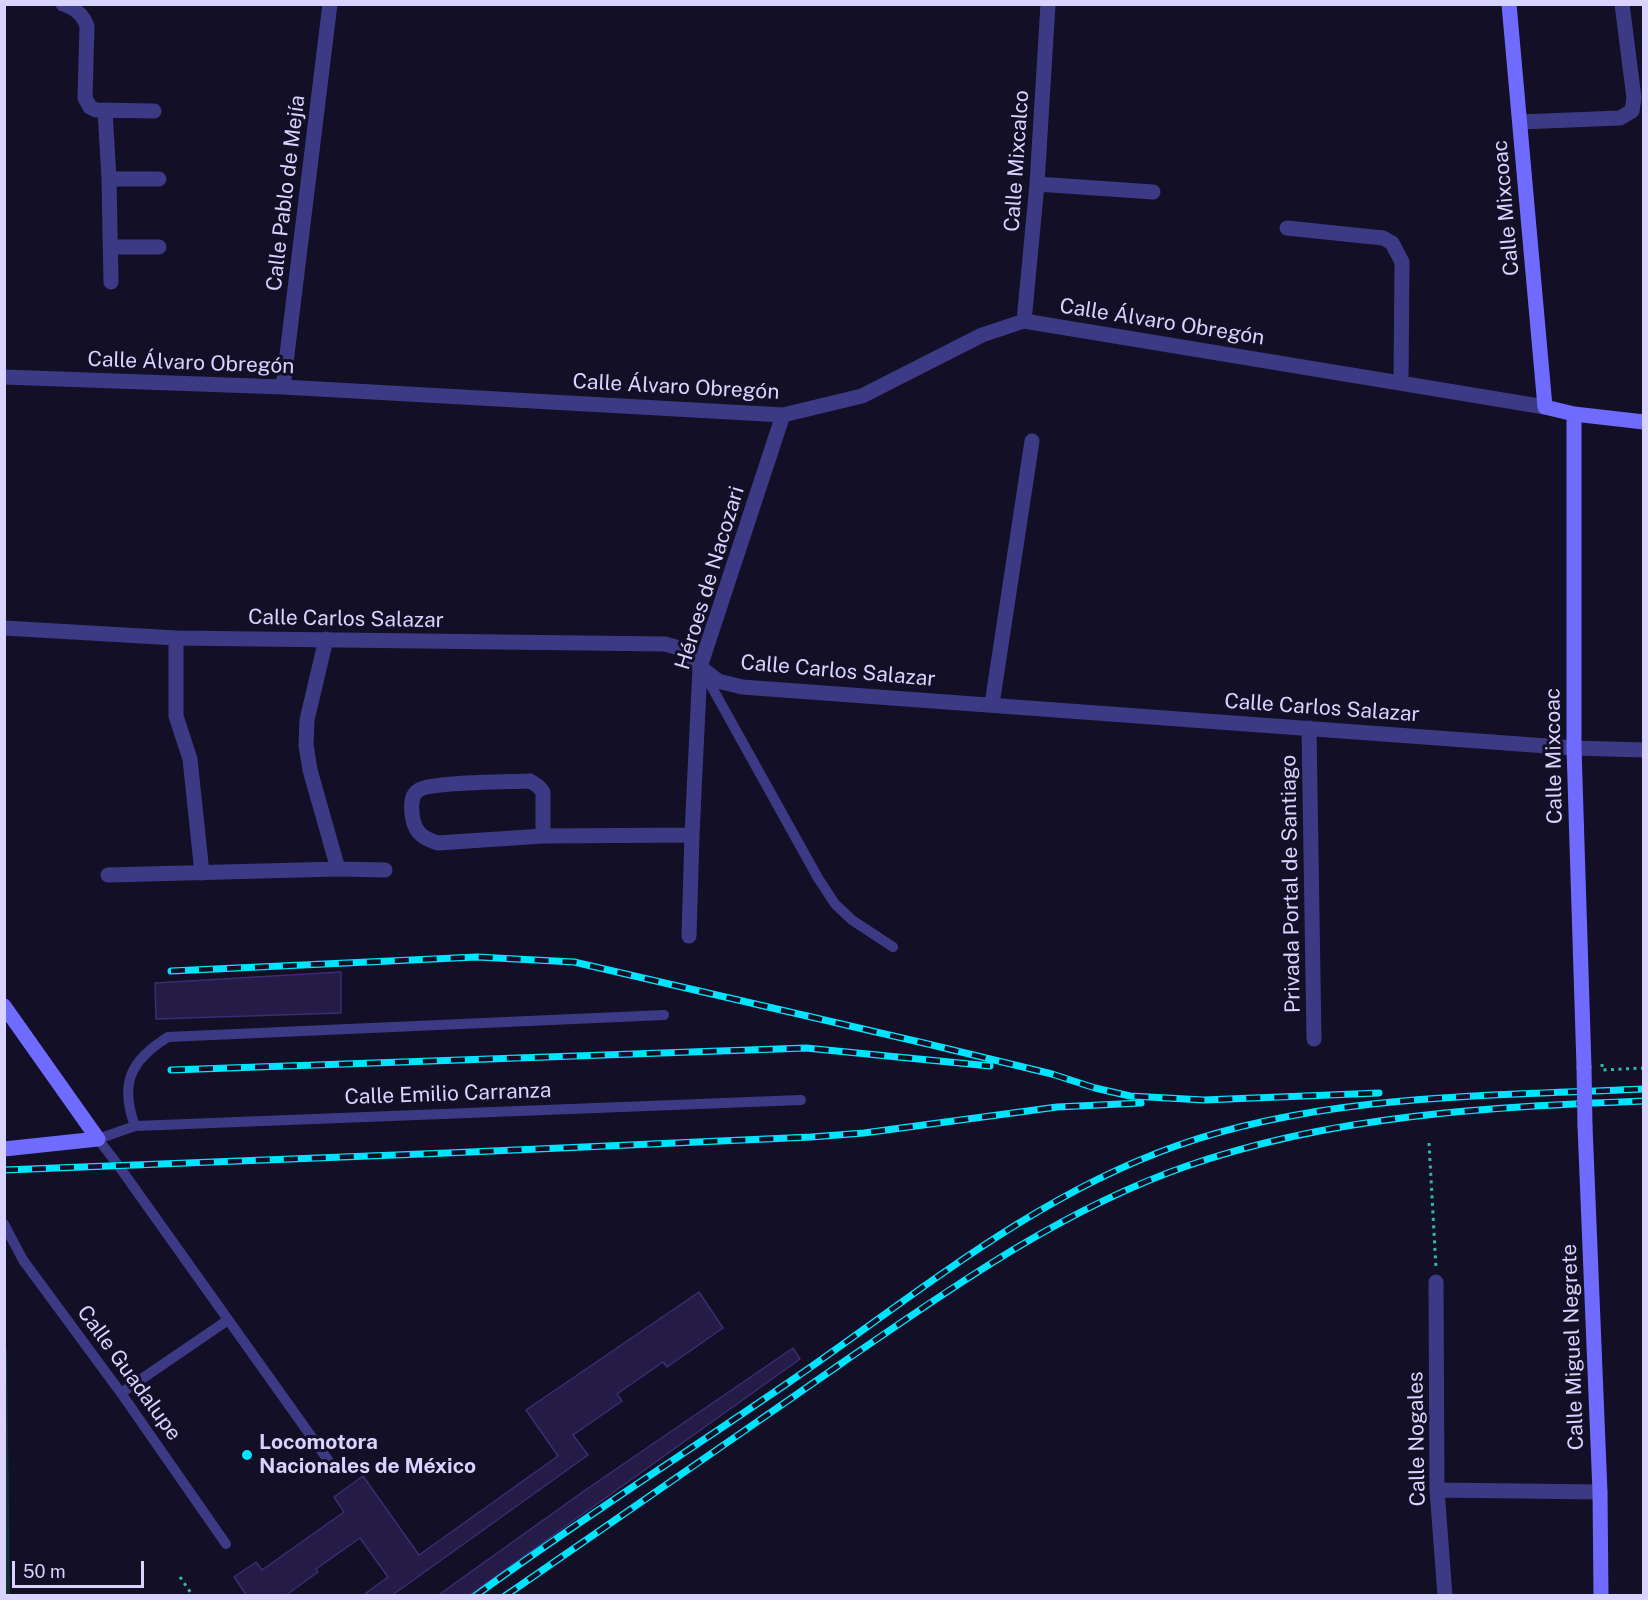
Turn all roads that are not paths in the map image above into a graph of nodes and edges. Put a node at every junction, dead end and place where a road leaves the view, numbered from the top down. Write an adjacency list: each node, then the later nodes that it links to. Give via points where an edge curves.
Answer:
1 (63, 4): 6 (street)
2 (330, 4): 21 (street, Calle Pablo de Mejía)
3 (1048, 4): 12 (street, Calle Mixcalco)
4 (1509, 4): 9 (street, Calle Mixcoac)
5 (1622, 4): 9 (street, via 1634,98 1632,111 1620,118)
6 (86, 12): 7 (street, via 84,98 90,107)
7 (100, 110): 8 (street); 10 (street)
8 (154, 111)
9 (1520, 122): 22 (street, Calle Mixcoac)
10 (109, 179): 11 (street); 15 (street)
11 (159, 179)
12 (1037, 184): 13 (street); 18 (street, Calle Mixcalco)
13 (1153, 192)
14 (1287, 228): 20 (street, via 1383,238 1392,243 1402,262)
15 (110, 247): 16 (street); 17 (street)
16 (159, 247)
17 (111, 282)
18 (1024, 321): 20 (street, Calle Álvaro Obregón); 24 (street, Calle Álvaro Obregón, via 982,335 862,396)
19 (4, 377): 21 (street, Calle Álvaro Obregón)
20 (1401, 383): 22 (street, Calle Álvaro Obregón)
21 (283, 387): 24 (street, Calle Álvaro Obregón)
22 (1545, 407): 23 (street, Calle Álvaro Obregón)
23 (1574, 414): 25 (street, Calle Álvaro Obregón); 33 (street, Calle Mixcoac)
24 (783, 415): 30 (street, Héroes de Nacozari)
25 (1644, 422)
26 (1032, 441): 31 (street)
27 (4, 628): 28 (street, Calle Carlos Salazar)
28 (176, 638): 29 (street, Calle Carlos Salazar); 39 (street, via 176,716 190,759)
29 (326, 639): 30 (street, Calle Carlos Salazar, via 665,644 686,652); 37 (street, via 307,720 306,746)
30 (700, 667): 31 (street, Calle Carlos Salazar, via 718,681 742,687); 35 (street, Héroes de Nacozari); 42 (lane, via 835,904)
31 (992, 704): 32 (street, Calle Carlos Salazar)
32 (1309, 728): 33 (street, Calle Carlos Salazar); 45 (street, Privada Portal de Santiago)
33 (1574, 748): 34 (street, Calle Carlos Salazar); 46 (street, Calle Mixcoac, bridge)
34 (1644, 750)
35 (692, 835): 36 (street); 41 (street, Héroes de Nacozari)
36 (543, 836): 36 (street, via 438,843 425,839 416,830 412,797 418,790 434,785 530,781 543,792)
37 (338, 869): 38 (street); 39 (street)
38 (385, 870)
39 (202, 873): 40 (street)
40 (108, 875)
41 (689, 936)
42 (893, 947)
43 (4, 1006): 49 (street)
44 (664, 1015): 48 (lane, via 168,1037 138,1060 131,1072 127,1093)
45 (1314, 1039)
46 (1584, 1096): 57 (street, Calle Miguel Negrete, bridge)
47 (801, 1100): 48 (lane, Calle Emilio Carranza)
48 (135, 1126): 49 (lane, Calle Emilio Carranza)
49 (98, 1139): 50 (street); 53 (lane)
50 (4, 1149)
51 (4, 1224): 54 (lane, Calle Guadalupe, via 23,1260)
52 (1436, 1282): 56 (street, Calle Nogales)
53 (228, 1320): 54 (lane); 55 (lane)
54 (122, 1393): 58 (lane, Calle Guadalupe)
55 (333, 1467)
56 (1437, 1490): 57 (street); 59 (street, Calle Nogales)
57 (1600, 1492): 60 (street, Calle Miguel Negrete)
58 (226, 1544)
59 (1445, 1596)
60 (1602, 1596)

